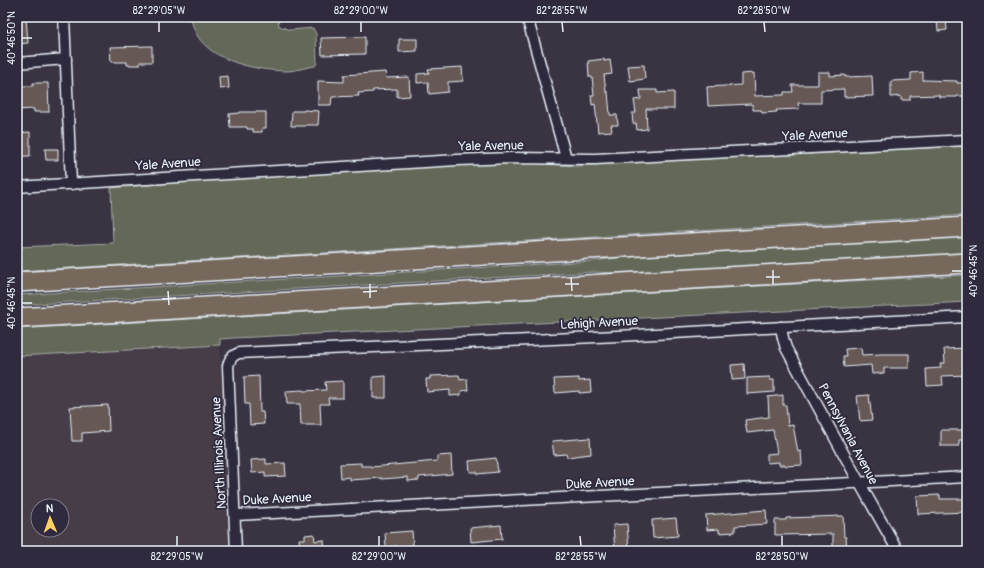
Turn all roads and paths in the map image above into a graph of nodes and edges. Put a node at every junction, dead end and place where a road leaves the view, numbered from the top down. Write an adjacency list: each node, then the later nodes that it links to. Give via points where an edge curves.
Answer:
1 (64, 17): 3 (street)
2 (526, 17): 6 (street)
3 (66, 59): 4 (street); 7 (street)
4 (17, 63)
5 (967, 140): 6 (street, Yale Avenue, via 595,159)
6 (566, 158): 7 (street, Yale Avenue, via 456,160)
7 (71, 184): 8 (street, Yale Avenue)
8 (17, 187)
9 (967, 227): 11 (highway)
10 (967, 263): 13 (highway)
11 (17, 282)
12 (967, 317): 14 (street, Lehigh Avenue)
13 (17, 318)
14 (781, 327): 15 (street, Lehigh Avenue, via 247,352); 17 (street, Pennsylvania Avenue, via 786,348)
15 (233, 355): 18 (street, North Illinois Avenue, via 228,366)
16 (967, 477): 17 (street, Duke Avenue)
17 (859, 482): 18 (street, Duke Avenue); 20 (street, Pennsylvania Avenue)
18 (235, 515): 19 (street, North Illinois Avenue)
19 (236, 551)
20 (898, 551)

